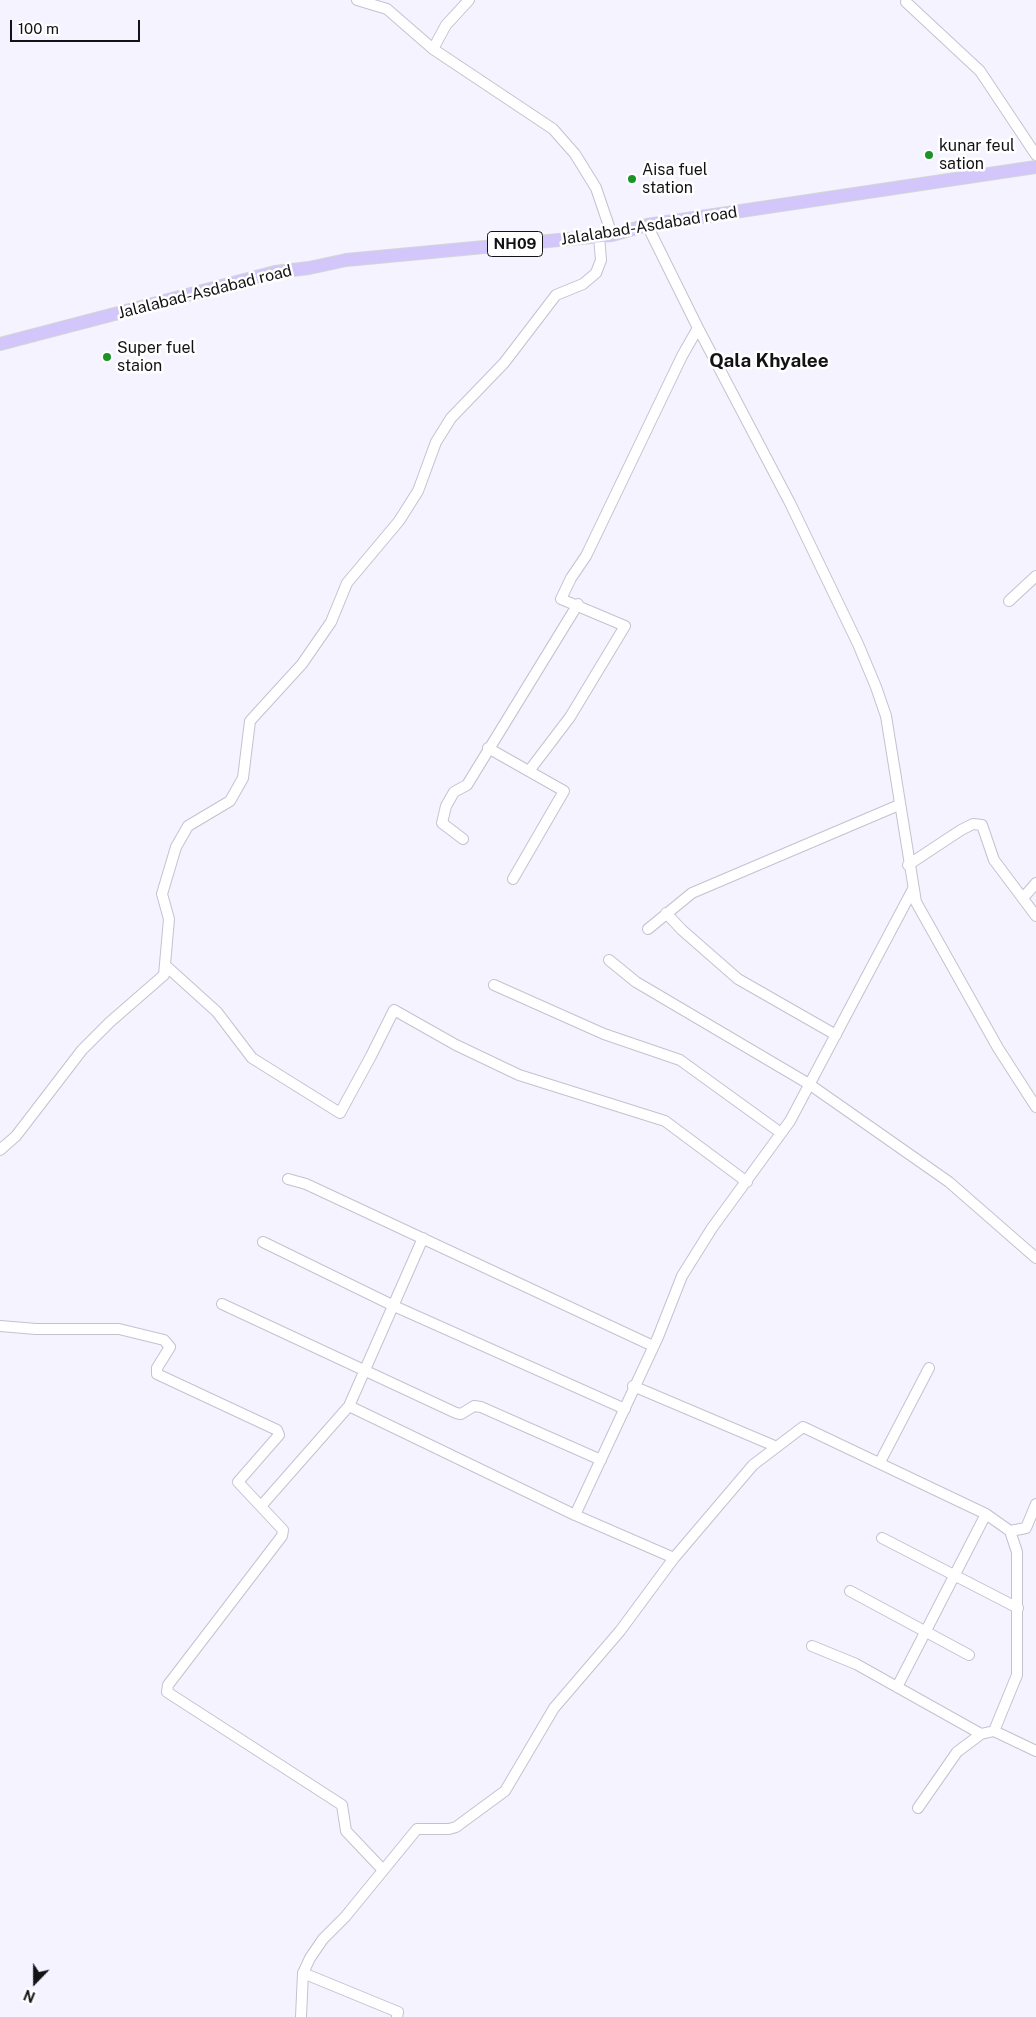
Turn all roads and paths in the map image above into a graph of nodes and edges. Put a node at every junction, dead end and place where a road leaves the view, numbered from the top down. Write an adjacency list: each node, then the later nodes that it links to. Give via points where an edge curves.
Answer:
1 (357, 0): 4 (street, via 387,9)
2 (468, 0): 4 (street, via 446,25)
3 (906, 2): 5 (street, via 980,71)
4 (434, 49): 8 (street, via 547,125 566,142 596,188)
5 (1036, 155)
6 (1036, 167): 7 (main road, Jalalabad-Asdabad road / NH09)
7 (648, 225): 8 (main road, Jalalabad-Asdabad road / NH09); 10 (street)
8 (612, 235): 9 (main road, Jalalabad-Asdabad road / NH09)
9 (599, 236): 11 (main road, Jalalabad-Asdabad road / NH09, via 346,260 275,272); 28 (street, via 601,260 596,274 583,284 556,295 504,363 451,418 436,442 418,491 399,521 347,583 331,622 302,664 250,721 244,778 230,802 188,826 176,847 162,894 169,919)
10 (698, 328): 14 (street, via 586,556 571,578 562,599); 17 (street, via 790,503 862,652 886,716)
11 (0, 344)
12 (1036, 576): 13 (street)
13 (1009, 601)
14 (578, 604): 15 (street); 16 (street, via 625,626 570,717)
15 (488, 748): 16 (street); 18 (street, via 467,785 454,792 446,806 442,823)
16 (529, 771): 20 (street, via 564,791)
17 (899, 805): 19 (street); 24 (street, via 692,893)
18 (463, 839)
19 (908, 865): 22 (street); 23 (street, via 961,830 978,824 984,829 994,860)
20 (513, 879)
21 (1036, 883): 23 (street)
22 (913, 889): 30 (street); 32 (street, via 916,902 988,1031)
23 (1023, 898): 25 (street)
24 (666, 913): 26 (street); 30 (street, via 738,979)
25 (1036, 916)
26 (648, 929)
27 (610, 960): 31 (street, via 636,982)
28 (165, 965): 34 (street, via 164,975 82,1050 16,1136); 36 (street, via 217,1012 252,1058 340,1113 394,1010 519,1075 665,1121)
29 (494, 985): 33 (street, via 604,1034 680,1060)
30 (836, 1034): 31 (street)
31 (809, 1084): 33 (street); 39 (street, via 948,1182)
32 (1036, 1106)
33 (781, 1133): 36 (street)
34 (0, 1150)
35 (288, 1179): 37 (street, via 306,1184)
36 (747, 1182): 43 (street, via 712,1228 682,1276)
37 (423, 1238): 41 (street); 43 (street)
38 (263, 1242): 41 (street)
39 (1036, 1258)
40 (222, 1304): 45 (street)
41 (394, 1306): 45 (street); 48 (street)
42 (0, 1326): 53 (street, via 119,1329 168,1342 170,1347 157,1368 157,1374 278,1430 279,1435 238,1482)
43 (654, 1346): 46 (street)
44 (929, 1368): 51 (street)
45 (364, 1371): 47 (street); 50 (street, via 456,1413 461,1414 474,1406 481,1407)
46 (633, 1386): 48 (street); 49 (street)
47 (349, 1406): 53 (street); 55 (street)
48 (625, 1409): 50 (street)
49 (777, 1448): 51 (street, via 802,1427); 58 (street, via 753,1465)
50 (601, 1460): 55 (street)
51 (880, 1462): 54 (street)
52 (1036, 1504): 56 (street, via 1026,1528)
53 (262, 1505): 70 (street, via 283,1530 282,1536 168,1685 167,1692 342,1805 346,1831)
54 (986, 1514): 56 (street); 59 (street)
55 (574, 1515): 58 (street)
56 (1010, 1531): 61 (street, via 1017,1552)
57 (882, 1538): 59 (street)
58 (674, 1558): 70 (street, via 602,1653 554,1708 505,1791 456,1827 417,1829)
59 (954, 1575): 61 (street); 62 (street)
60 (850, 1591): 62 (street)
61 (1018, 1608): 66 (street, via 1017,1675)
62 (926, 1630): 64 (street); 65 (street)
63 (812, 1646): 65 (street)
64 (969, 1654)
65 (897, 1686): 67 (street)
66 (994, 1731): 67 (street); 68 (street)
67 (981, 1734): 69 (street, via 957,1752)
68 (1036, 1751)
69 (918, 1808)
70 (383, 1870): 71 (street, via 323,1939)
71 (304, 1973): 72 (street); 73 (street, via 398,2012)
72 (301, 2017)
73 (397, 2017)

